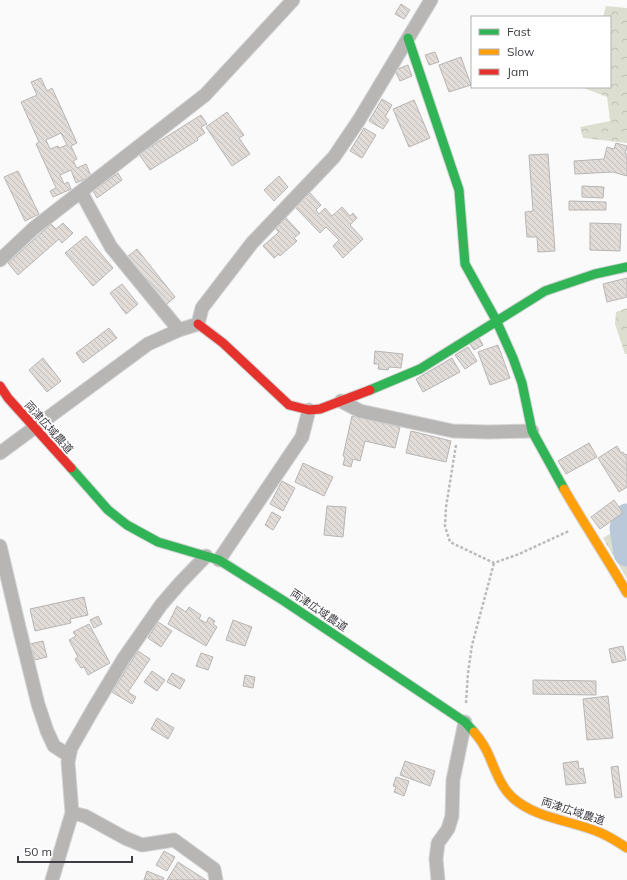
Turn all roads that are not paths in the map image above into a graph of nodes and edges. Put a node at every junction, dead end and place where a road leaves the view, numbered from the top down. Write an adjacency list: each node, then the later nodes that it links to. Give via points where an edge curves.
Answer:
1 (293, 0): 4 (street, via 205,95)
2 (431, 0): 3 (street)
3 (408, 38): 7 (street, via 459,190 465,264); 8 (street, via 334,157 252,243 202,308)
4 (81, 192): 5 (street, via 34,228); 9 (street, via 111,247)
5 (0, 260)
6 (627, 267): 7 (street, via 545,290)
7 (496, 320): 11 (street, via 420,369); 14 (street, via 522,384)
8 (198, 324): 9 (street); 12 (street, via 223,343 289,404)
9 (179, 330): 13 (street, via 148,344)
10 (0, 386): 13 (street, 両津広域農道)
11 (341, 402): 12 (street); 14 (street, via 360,411 458,431)
12 (309, 410): 18 (street, via 302,437)
13 (34, 427): 15 (street); 17 (street, 両津広域農道, via 108,510 127,525 158,542)
14 (532, 431): 19 (street, via 584,524)
15 (0, 453)
16 (0, 546): 21 (street, via 45,724 54,746)
17 (206, 556): 18 (street, 両津広域農道); 21 (street, via 161,605 124,658)
18 (219, 560): 20 (street, 両津広域農道)
19 (627, 593)
20 (465, 722): 23 (street, 両津広域農道, via 480,740 502,786 513,797 530,810 598,831); 26 (street, via 453,780 452,816 448,829 438,843)
21 (68, 755): 22 (street)
22 (72, 813): 24 (street); 25 (street, via 85,816 142,845 174,840 214,869)
23 (627, 848)
24 (52, 880)
25 (216, 880)
26 (438, 880)

